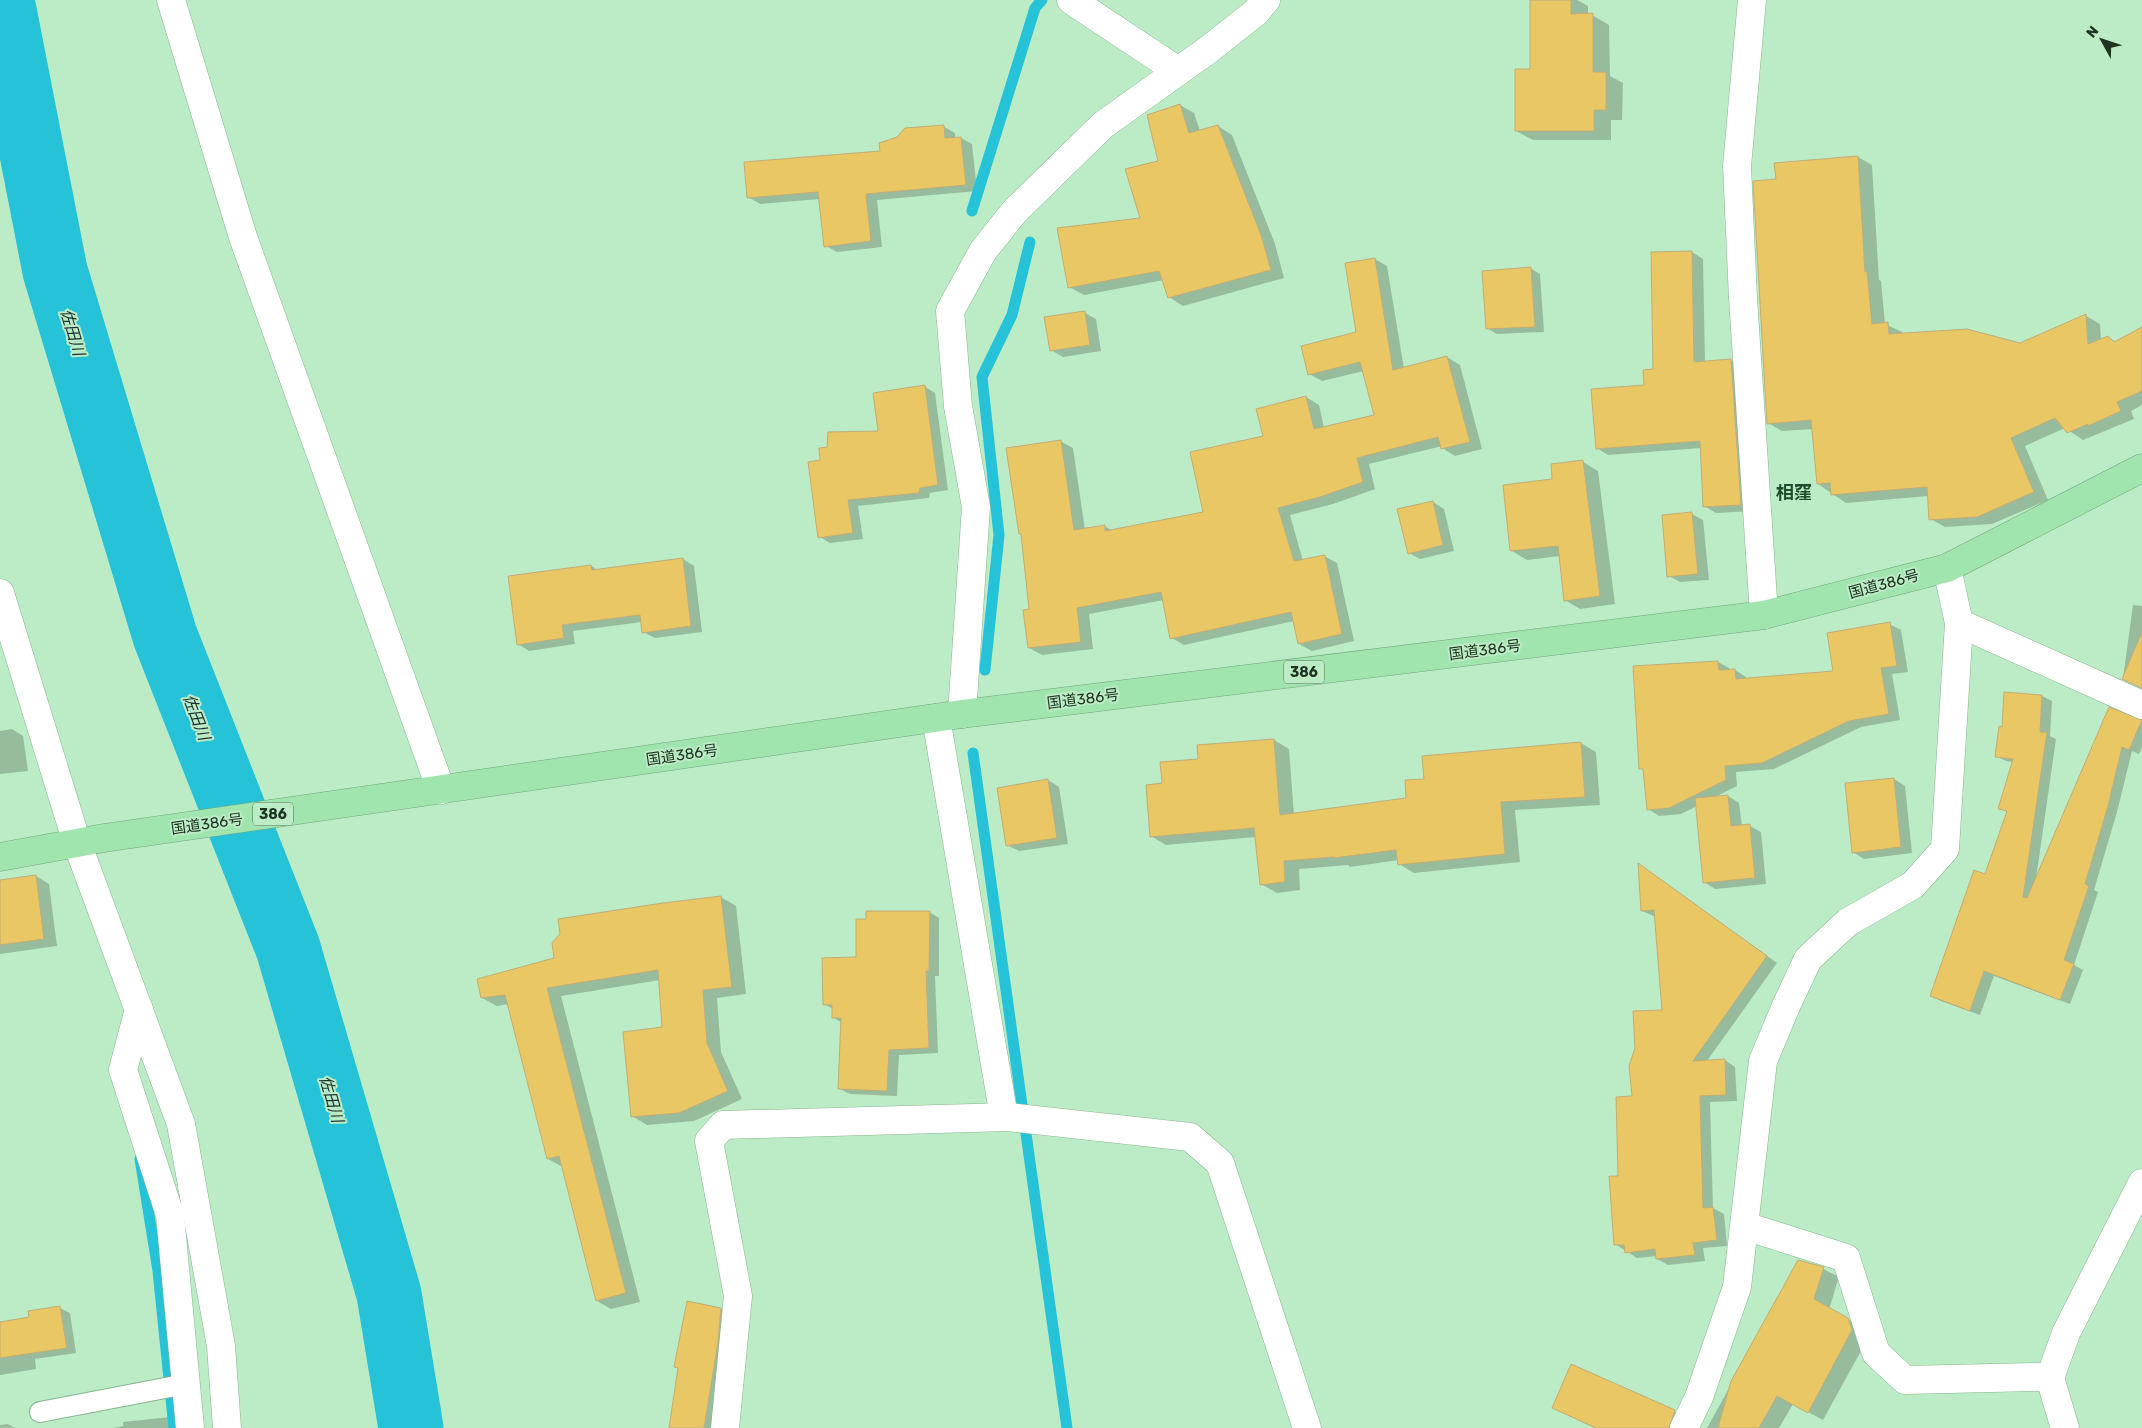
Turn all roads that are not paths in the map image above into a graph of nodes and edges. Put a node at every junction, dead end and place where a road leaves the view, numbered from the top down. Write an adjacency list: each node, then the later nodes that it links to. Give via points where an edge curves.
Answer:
1 (171, 0): 13 (street, via 243,237)
2 (1072, 0): 5 (street)
3 (1266, 0): 5 (street, via 1256,12)
4 (1752, 0): 9 (street, via 1737,166)
5 (1178, 71): 12 (street, via 1103,125 1014,212 983,251 950,310 958,406 976,507)
6 (2142, 468): 7 (highway, 国道386号 / 386)
7 (1946, 568): 9 (highway, 国道386号 / 386); 10 (street)
8 (0, 593): 14 (street)
9 (1764, 615): 12 (highway, 国道386号 / 386)
10 (1959, 623): 11 (street); 19 (street, via 1944,849 1913,885 1848,922 1808,959 1763,1061)
11 (2142, 705)
12 (949, 716): 13 (highway, 国道386号 / 386); 17 (street)
13 (441, 790): 14 (highway, 国道386号 / 386)
14 (77, 843): 15 (highway, 国道386号 / 386); 16 (street)
15 (0, 857)
16 (139, 1009): 21 (street, via 123,1070 170,1215); 24 (street, via 182,1124 221,1346)
17 (1006, 1117): 25 (street, via 724,1125 709,1141 738,1296); 26 (street, via 1190,1137 1220,1163)
18 (2142, 1183): 28 (street, via 2066,1333 2050,1378)
19 (1744, 1226): 20 (street, via 1846,1258 1876,1353 1905,1380); 27 (street, via 1737,1288 1699,1397)
20 (2038, 1377)
21 (185, 1384): 22 (lane); 23 (street)
22 (40, 1412)
23 (190, 1428)
24 (227, 1428)
25 (725, 1428)
26 (1307, 1428)
27 (1684, 1428)
28 (2065, 1428)

